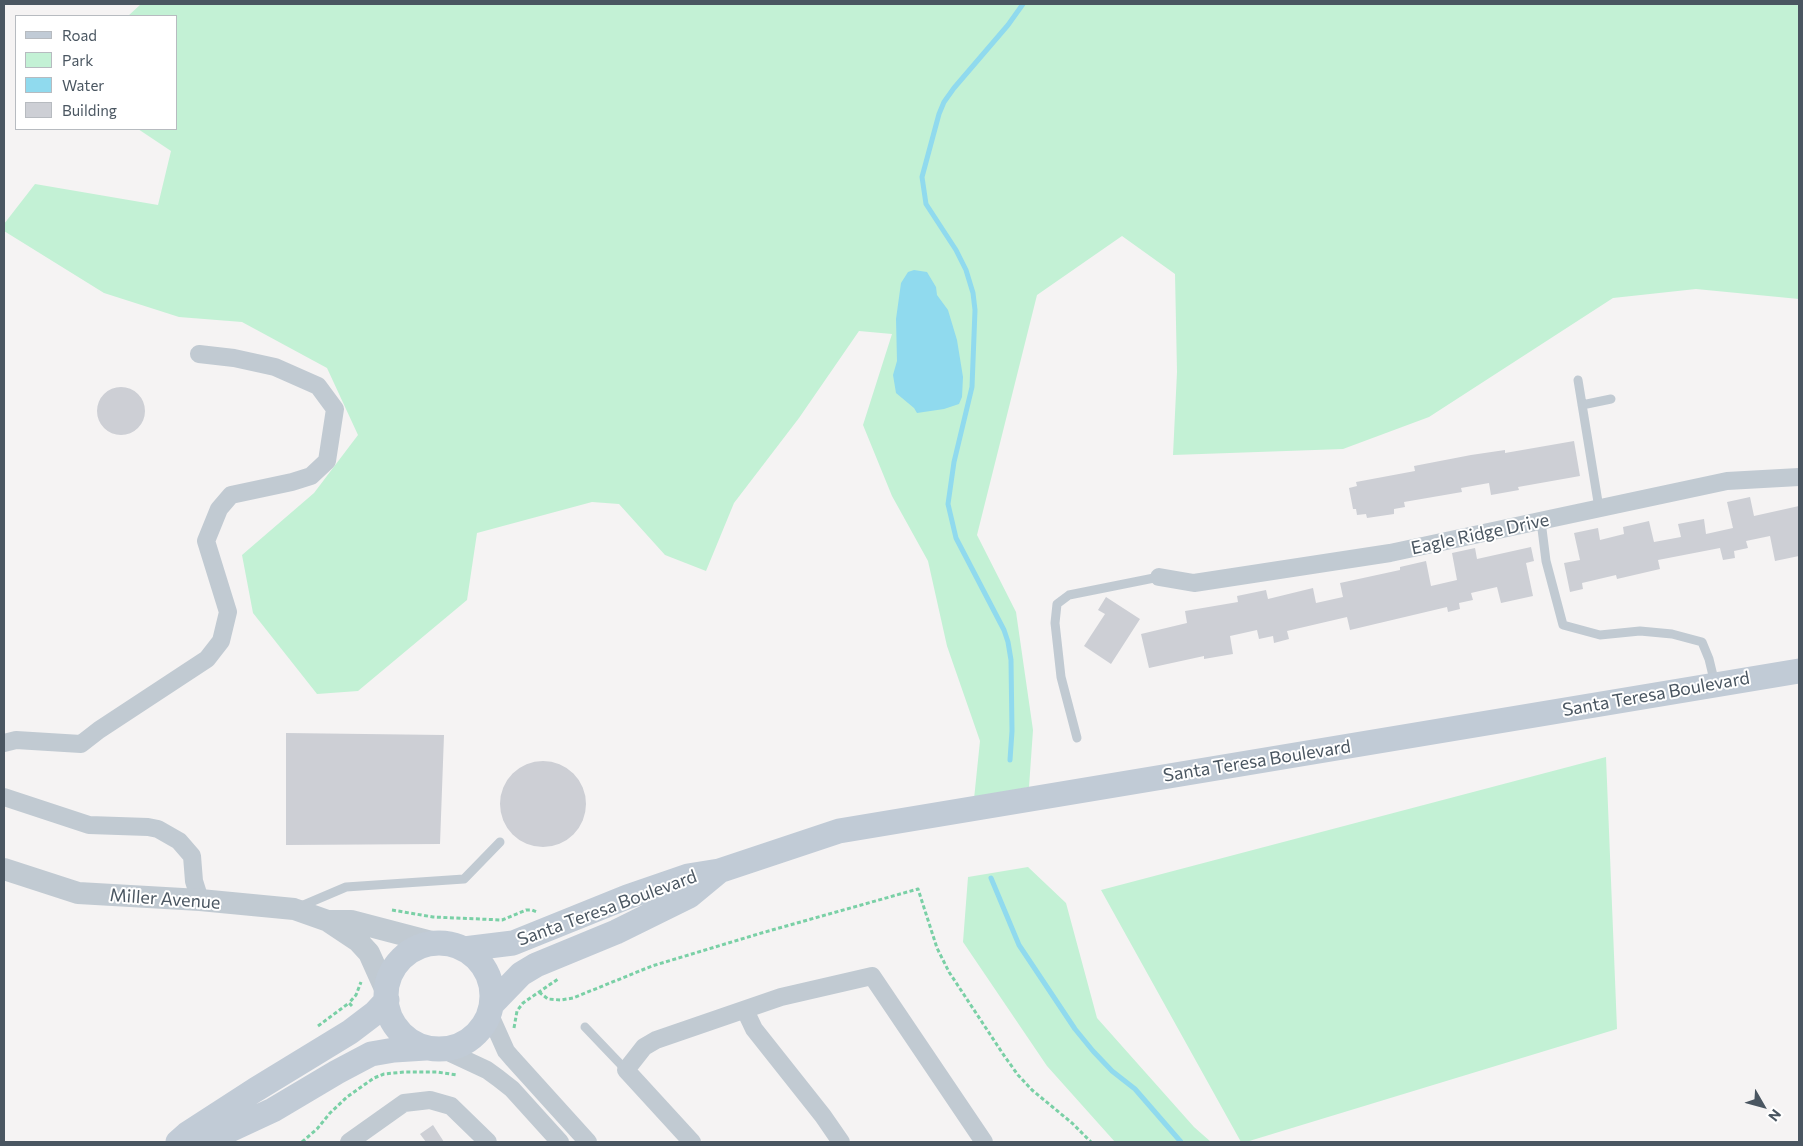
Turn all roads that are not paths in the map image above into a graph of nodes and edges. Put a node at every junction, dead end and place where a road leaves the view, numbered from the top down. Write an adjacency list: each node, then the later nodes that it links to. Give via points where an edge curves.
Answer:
1 (200, 354): 12 (street, via 275,367 318,386 335,409 327,461 311,476 231,495 220,509 206,541 228,612 221,641 208,659 81,744 16,740)
2 (1578, 380): 4 (lane)
3 (1611, 399): 4 (lane)
4 (1582, 405): 6 (lane)
5 (1799, 477): 6 (street, Eagle Ridge Drive, via 1727,480)
6 (1599, 508): 7 (street, Eagle Ridge Drive)
7 (1540, 521): 8 (street, Eagle Ridge Drive, via 1390,553 1194,583); 10 (lane, via 1546,561 1563,625 1600,635 1640,631 1672,634 1702,642)
8 (1159, 577): 11 (lane, via 1069,595 1057,604 1061,678)
9 (1799, 671): 10 (main road, Santa Teresa Boulevard)
10 (1715, 684): 16 (main road, Santa Teresa Boulevard, via 839,830)
11 (1077, 738)
12 (4, 743)
13 (4, 797): 17 (street, via 89,825 158,829 179,841 192,856 194,881)
14 (500, 842): 18 (lane, via 464,879 346,887)
15 (4, 869): 17 (street, Miller Avenue, via 78,893)
16 (720, 871): 21 (main road, Santa Teresa Boulevard, via 688,876 627,897 513,943); 23 (main road, Santa Teresa Boulevard, via 689,896 521,974)
17 (200, 900): 18 (street, Miller Avenue)
18 (294, 909): 19 (street, Miller Avenue)
19 (328, 921): 20 (street, Miller Avenue, via 351,921); 22 (street, Miller Avenue, via 358,941 369,953)
20 (434, 943): 21 (main road); 22 (main road, via 412,950 403,957 390,976)
21 (464, 949): 23 (main road, via 484,968 491,985)
22 (386, 996): 26 (main road, via 391,1019 398,1030 407,1039); 28 (main road, via 375,1013 350,1032)
23 (491, 1009): 26 (main road, via 471,1038 462,1044); 33 (street, via 506,1050)
24 (745, 1010): 27 (street, via 656,1040 644,1047); 35 (street, via 758,1034); 36 (street, via 781,997 872,976)
25 (585, 1027): 27 (lane)
26 (434, 1048): 29 (main road, via 371,1054 273,1110); 32 (street, via 487,1070 498,1078)
27 (626, 1070): 34 (street)
28 (178, 1142)
29 (204, 1142)
30 (349, 1142): 31 (street, via 404,1103 430,1100 451,1106)
31 (488, 1142)
32 (560, 1142)
33 (588, 1142)
34 (692, 1142)
35 (841, 1142)
36 (984, 1142)

